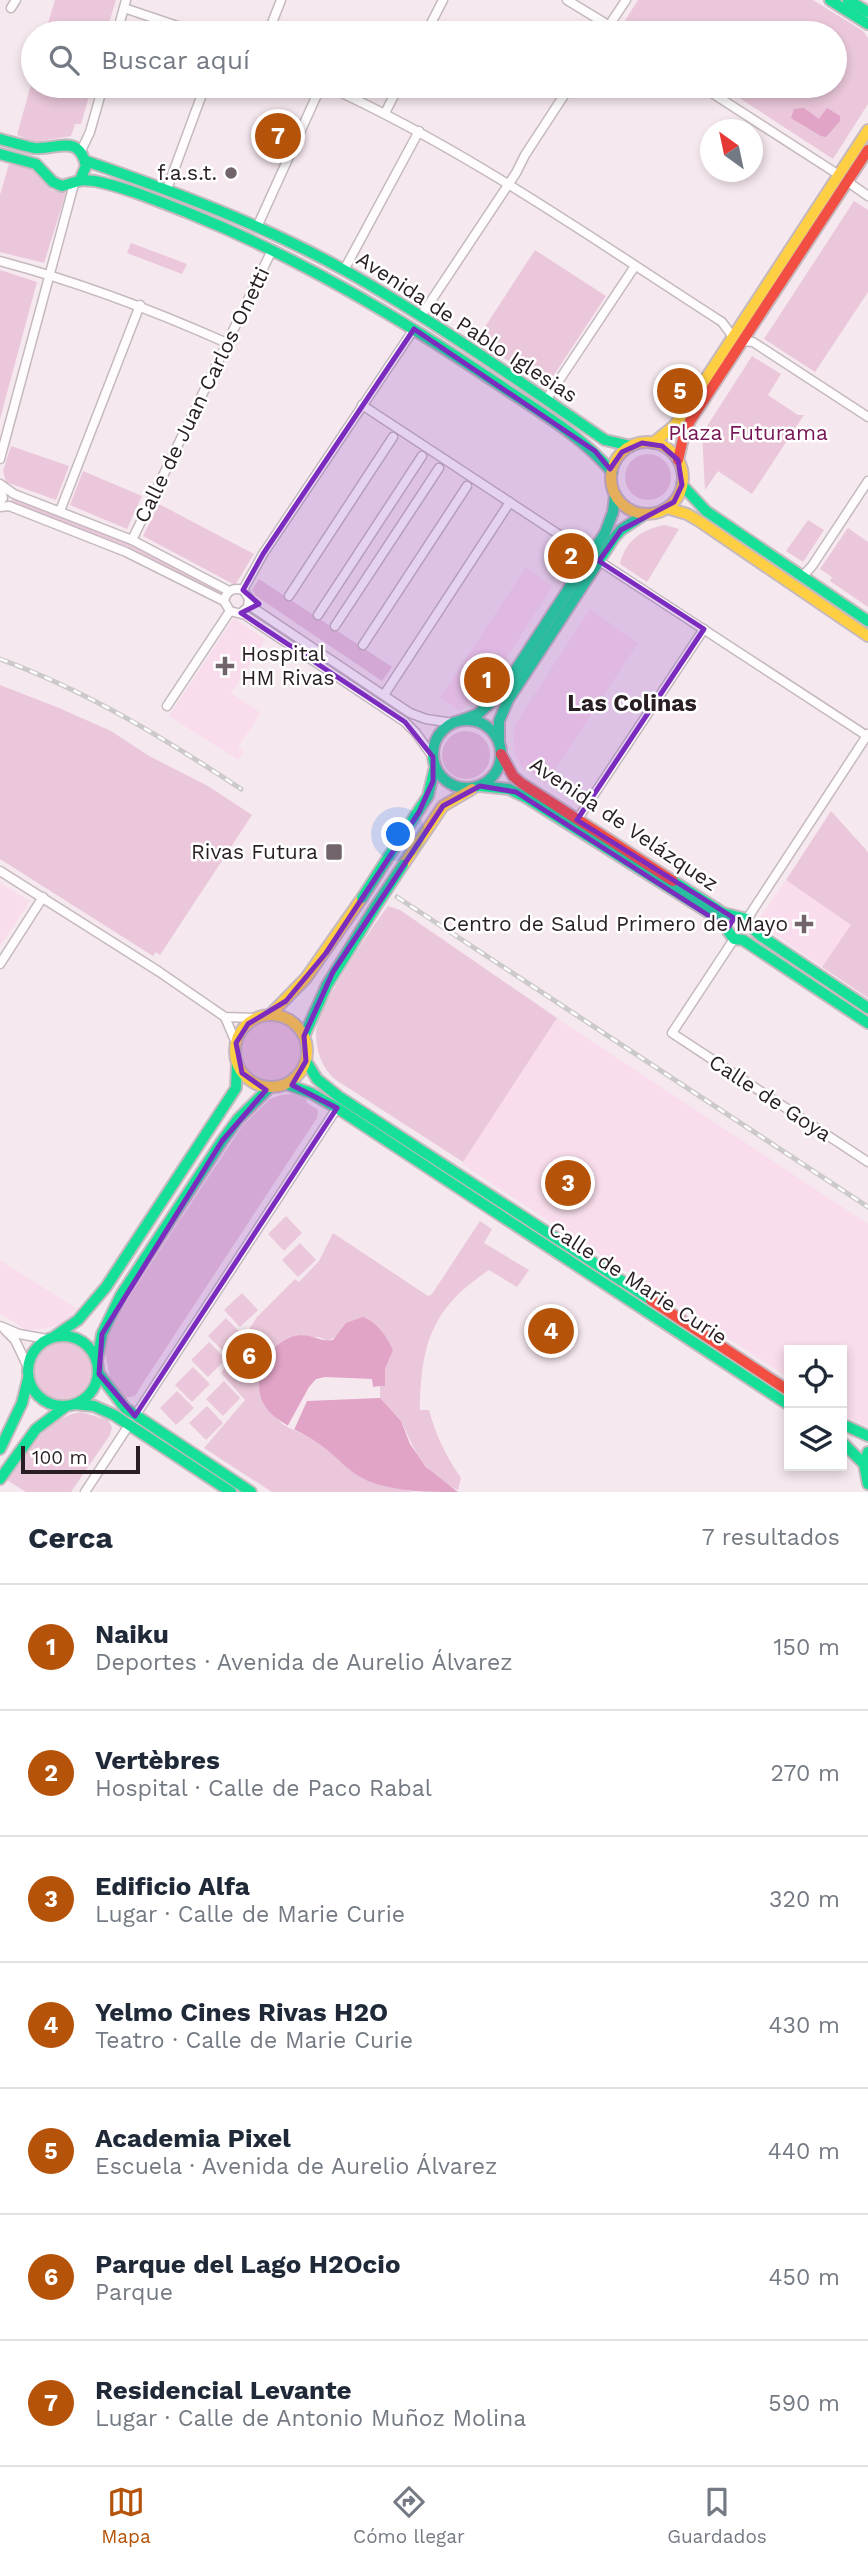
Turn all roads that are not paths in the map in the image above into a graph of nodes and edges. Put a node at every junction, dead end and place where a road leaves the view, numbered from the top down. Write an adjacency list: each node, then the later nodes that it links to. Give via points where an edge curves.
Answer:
1 (281, 0): 11 (street)
2 (443, 0): 12 (street)
3 (567, 0): 13 (street)
4 (626, 0): 14 (street)
5 (830, 0): 15 (street)
6 (848, 0): 8 (street)
7 (125, 4): 9 (street); 10 (street)
8 (868, 12)
9 (120, 21)
10 (168, 21)
11 (273, 21)
12 (432, 21)
13 (595, 21)
14 (612, 21)
15 (868, 24)
16 (100, 98): 29 (street)
17 (201, 98): 35 (street)
18 (316, 98): 37 (street)
19 (353, 98): 23 (street)
20 (393, 98): 23 (street)
21 (561, 98): 34 (street)
22 (719, 98): 32 (street)
23 (385, 113): 25 (street)
24 (868, 130): 32 (street)
25 (419, 131): 34 (street); 41 (street)
26 (0, 139): 27 (street, Avenida de Pablo Iglesias)
27 (54, 148): 29 (street, Avenida de Pablo Iglesias, via 66,144); 31 (street, via 45,160)
28 (868, 150): 32 (street)
29 (83, 156): 33 (street, via 85,172); 35 (street, Avenida de Pablo Iglesias)
30 (1, 157): 31 (street, Avenida de Pablo Iglesias, via 32,162)
31 (45, 172): 33 (street, Avenida de Pablo Iglesias, via 57,185)
32 (843, 179): 36 (street); 46 (street)
33 (77, 182): 38 (street, Avenida de Pablo Iglesias, via 101,182); 42 (street)
34 (509, 184): 40 (street); 44 (street)
35 (167, 190): 37 (street, Avenida de Pablo Iglesias)
36 (868, 196)
37 (257, 227): 41 (street, Avenida de Pablo Iglesias)
38 (272, 250): 45 (street, Avenida de Pablo Iglesias); 47 (street, Calle de Juan Carlos Onetti)
39 (0, 261): 42 (street)
40 (635, 266): 46 (street, via 722,322); 48 (street)
41 (344, 270): 44 (street, Avenida de Pablo Iglesias)
42 (50, 274): 43 (street); 55 (street)
43 (139, 305): 47 (street); 67 (street)
44 (421, 316): 48 (street, Avenida de Pablo Iglesias)
45 (414, 329): 49 (street); 58 (street, Avenida de Pablo Iglesias, via 595,451)
46 (738, 339): 50 (street, via 753,342); 52 (street, via 674,426); 56 (street, via 690,421)
47 (228, 343): 69 (street, Calle de Juan Carlos Onetti)
48 (547, 400): 53 (street, Avenida de Pablo Iglesias, via 605,440)
49 (362, 405): 64 (street); 72 (street)
50 (868, 417)
51 (393, 437): 74 (street)
52 (653, 443): 53 (street); 56 (street, via 667,448)
53 (631, 446): 58 (street, via 622,452)
54 (422, 456): 79 (street)
55 (0, 459)
56 (678, 460): 61 (street)
57 (439, 468): 81 (street)
58 (612, 472): 63 (street)
59 (868, 481): 71 (street)
60 (0, 484): 65 (street); 67 (street)
61 (682, 485): 66 (street); 71 (street, via 706,511)
62 (467, 486): 84 (street)
63 (615, 495): 68 (street, via 628,508); 70 (street)
64 (510, 502): 70 (street); 85 (street)
65 (0, 504): 75 (street, via 126,552)
66 (667, 508): 68 (street); 83 (street, via 699,521)
67 (60, 511): 69 (street)
68 (645, 514): 70 (street, via 621,530)
69 (132, 540): 73 (street)
70 (595, 558): 82 (street); 87 (street, via 497,697 478,714); 89 (street, via 508,700 499,721)
71 (803, 576): 80 (street)
72 (243, 590): 73 (street); 76 (street)
73 (229, 592): 75 (street)
74 (289, 596)
75 (224, 601): 77 (street)
76 (249, 604): 78 (street); 85 (street)
77 (230, 611): 78 (street); 86 (street)
78 (241, 613): 90 (street, via 405,722)
79 (318, 615)
80 (868, 621)
81 (335, 626)
82 (704, 629): 88 (street); 92 (street)
83 (868, 636)
84 (363, 645)
85 (384, 695): 87 (street, via 426,719)
86 (167, 706)
87 (458, 722): 89 (street, via 485,725); 90 (street, via 440,734)
88 (867, 735): 96 (street)
89 (500, 748): 91 (street, via 496,773); 92 (street, Avenida de Velázquez, via 521,783)
90 (434, 762): 91 (street, via 451,784); 101 (street, bridge, via 428,796 362,898 306,978)
91 (477, 787): 97 (street, Avenida de Velázquez, via 509,789 527,798); 105 (street, bridge, via 443,806 334,972)
92 (577, 820): 95 (street, Avenida de Velázquez)
93 (0, 871): 94 (street)
94 (43, 897): 99 (street); 102 (street)
95 (734, 918): 96 (street, via 741,916); 97 (street)
96 (750, 924): 98 (street, via 749,937); 100 (street)
97 (727, 928): 98 (street)
98 (738, 940): 104 (street); 112 (street, Calle de Goya, via 672,1033)
99 (0, 964)
100 (868, 1008)
101 (270, 1015): 103 (street); 105 (street, via 290,1021)
102 (225, 1017): 103 (street); 106 (street)
103 (257, 1018): 106 (street)
104 (868, 1023)
105 (304, 1036): 107 (street)
106 (236, 1042): 108 (street)
107 (306, 1061): 109 (street); 119 (street, Calle de Marie Curie, via 312,1076 344,1100)
108 (237, 1064): 110 (street, via 249,1079); 114 (street, via 236,1088 113,1276 78,1320)
109 (286, 1084): 110 (street); 111 (street, Calle de Marie Curie)
110 (270, 1087): 115 (street, via 238,1119 121,1295 102,1334)
111 (337, 1108): 120 (street, Calle de Marie Curie); 122 (street)
112 (868, 1162)
113 (1, 1326): 114 (street, via 19,1334); 116 (street, via 15,1340)
114 (51, 1337): 115 (street, via 67,1335 83,1341); 116 (street, via 34,1349)
115 (97, 1360): 117 (street)
116 (27, 1366): 118 (street)
117 (99, 1374): 121 (street, via 85,1399); 122 (street)
118 (28, 1379): 121 (street, via 44,1401); 126 (street)
119 (784, 1388)
120 (784, 1402)
121 (71, 1405): 122 (street, via 94,1406); 129 (street, via 47,1418)
122 (132, 1420): 131 (street); 132 (street); 133 (street)
123 (847, 1426): 124 (street)
124 (868, 1436)
125 (847, 1447): 128 (street)
126 (0, 1450)
127 (868, 1452): 128 (street)
128 (864, 1464): 130 (street)
129 (0, 1479)
130 (868, 1485): 134 (street)
131 (85, 1492)
132 (231, 1492)
133 (251, 1492)
134 (866, 1492)

